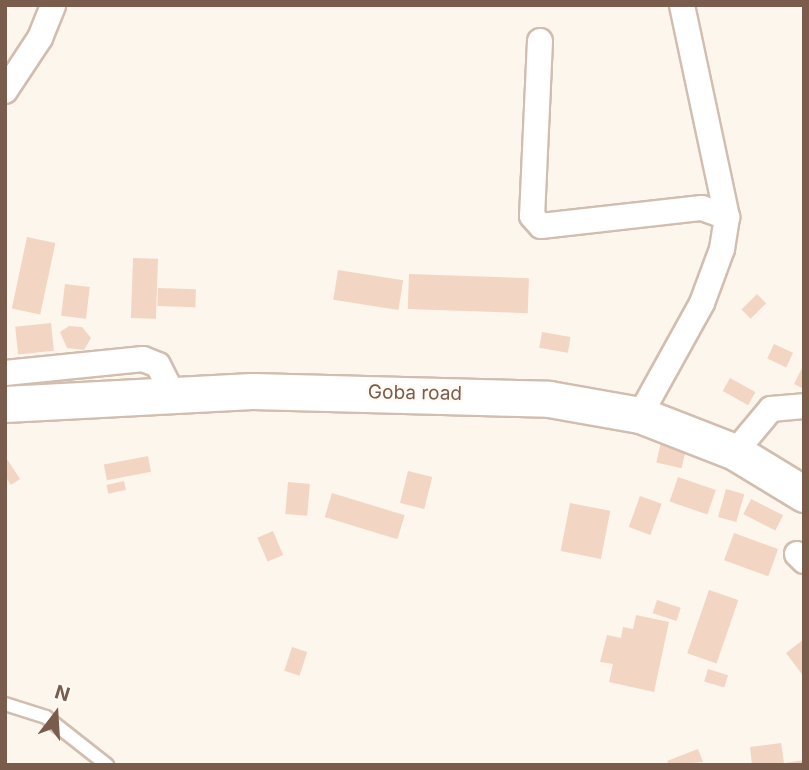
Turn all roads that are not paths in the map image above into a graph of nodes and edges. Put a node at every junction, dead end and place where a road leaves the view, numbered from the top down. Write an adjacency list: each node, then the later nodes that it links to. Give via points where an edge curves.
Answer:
1 (53, 5): 4 (street, via 40,38)
2 (682, 5): 5 (street)
3 (540, 41): 5 (street, via 531,216 541,226 702,208)
4 (5, 91)
5 (727, 217): 10 (street, via 722,249 702,303)
6 (5, 373): 7 (street, via 143,359 158,365)
7 (173, 394): 8 (street, Goba road); 10 (street, Goba road, via 470,393 602,405)
8 (5, 404)
9 (804, 406): 11 (street, via 771,409)
10 (640, 415): 11 (street, Goba road)
11 (735, 452): 12 (street, Goba road)
12 (804, 494)
13 (5, 704): 14 (lane, via 46,717)
14 (107, 765)

